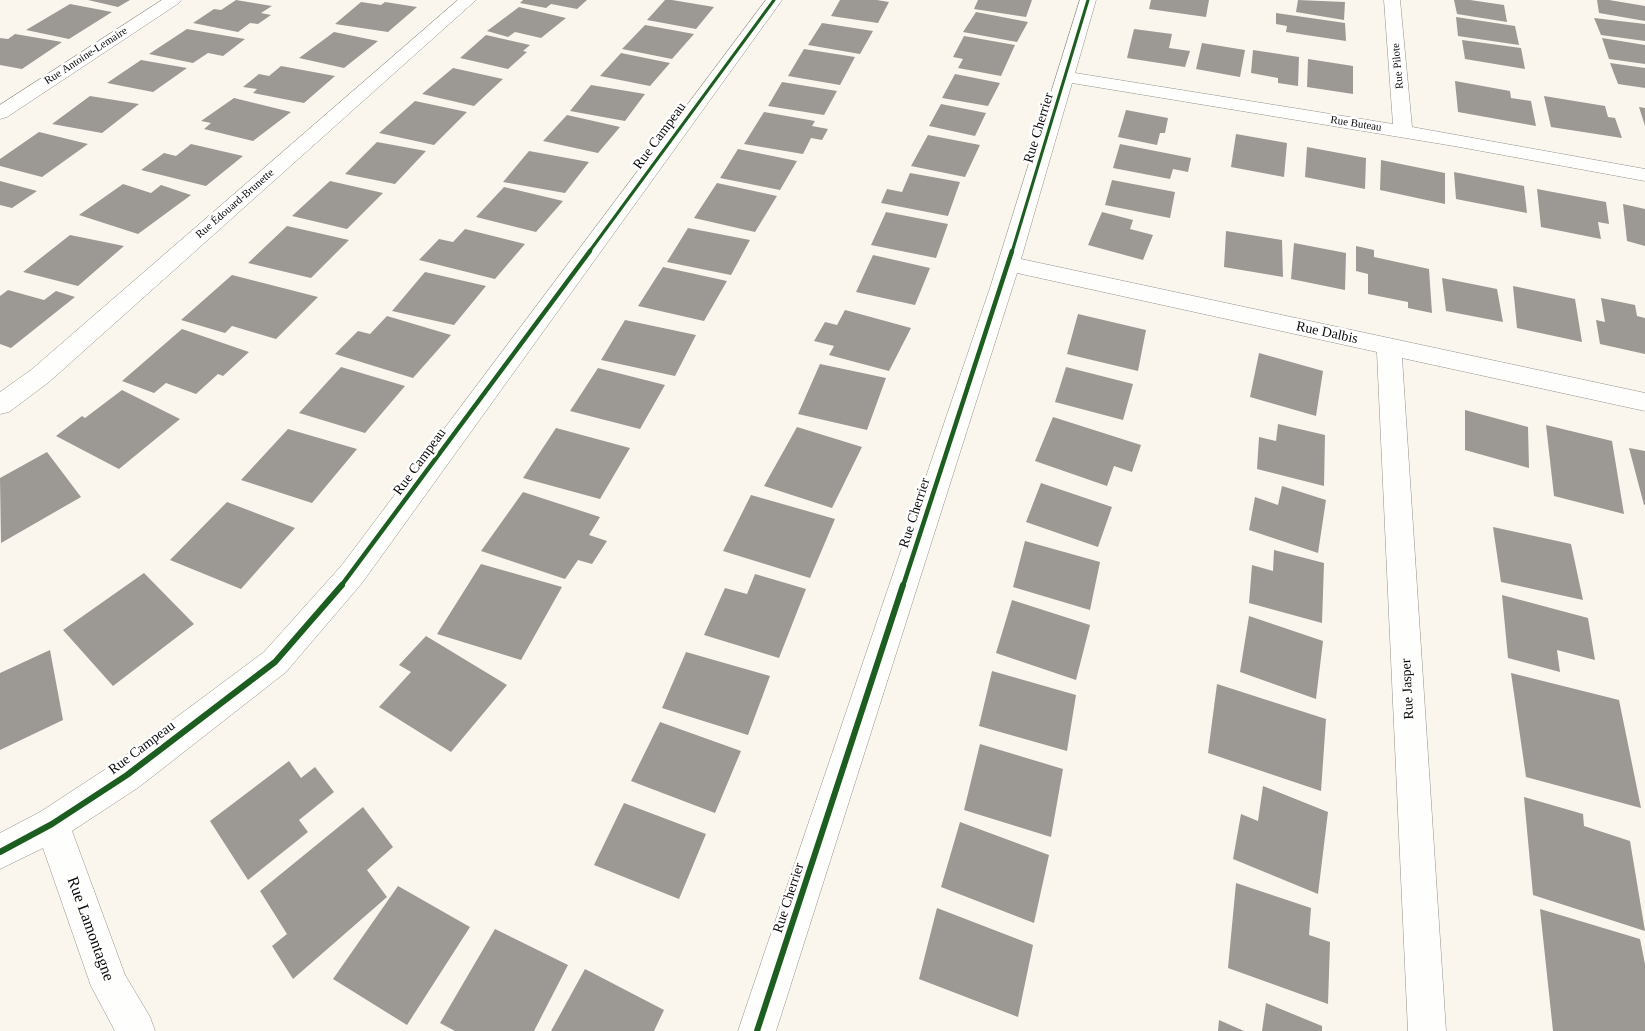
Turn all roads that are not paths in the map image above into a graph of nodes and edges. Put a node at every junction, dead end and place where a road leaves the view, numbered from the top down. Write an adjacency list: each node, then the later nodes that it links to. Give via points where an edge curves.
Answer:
1 (173, 0): 7 (street, Rue Antoine-Lemaire)
2 (468, 0): 13 (street, Rue Édouard-Brunette, via 40,376)
3 (774, 0): 14 (street, Rue Campeau, via 352,574 274,662 127,775)
4 (1088, 0): 6 (street, Rue Cherrier)
5 (1392, 0): 8 (street, Rue Pilote)
6 (1066, 77): 8 (street, Rue Buteau); 10 (street, Rue Cherrier)
7 (0, 113)
8 (1403, 132): 9 (street, Rue Buteau)
9 (1645, 174)
10 (1008, 264): 11 (street, Rue Dalbis); 17 (street, Rue Cherrier)
11 (1389, 346): 12 (street, Rue Dalbis); 18 (street, Rue Jasper)
12 (1645, 402)
13 (0, 405)
14 (52, 824): 15 (street, Rue Campeau); 16 (street, Rue Lamontagne, via 110,986)
15 (0, 852)
16 (136, 1031)
17 (757, 1031)
18 (1427, 1031)

